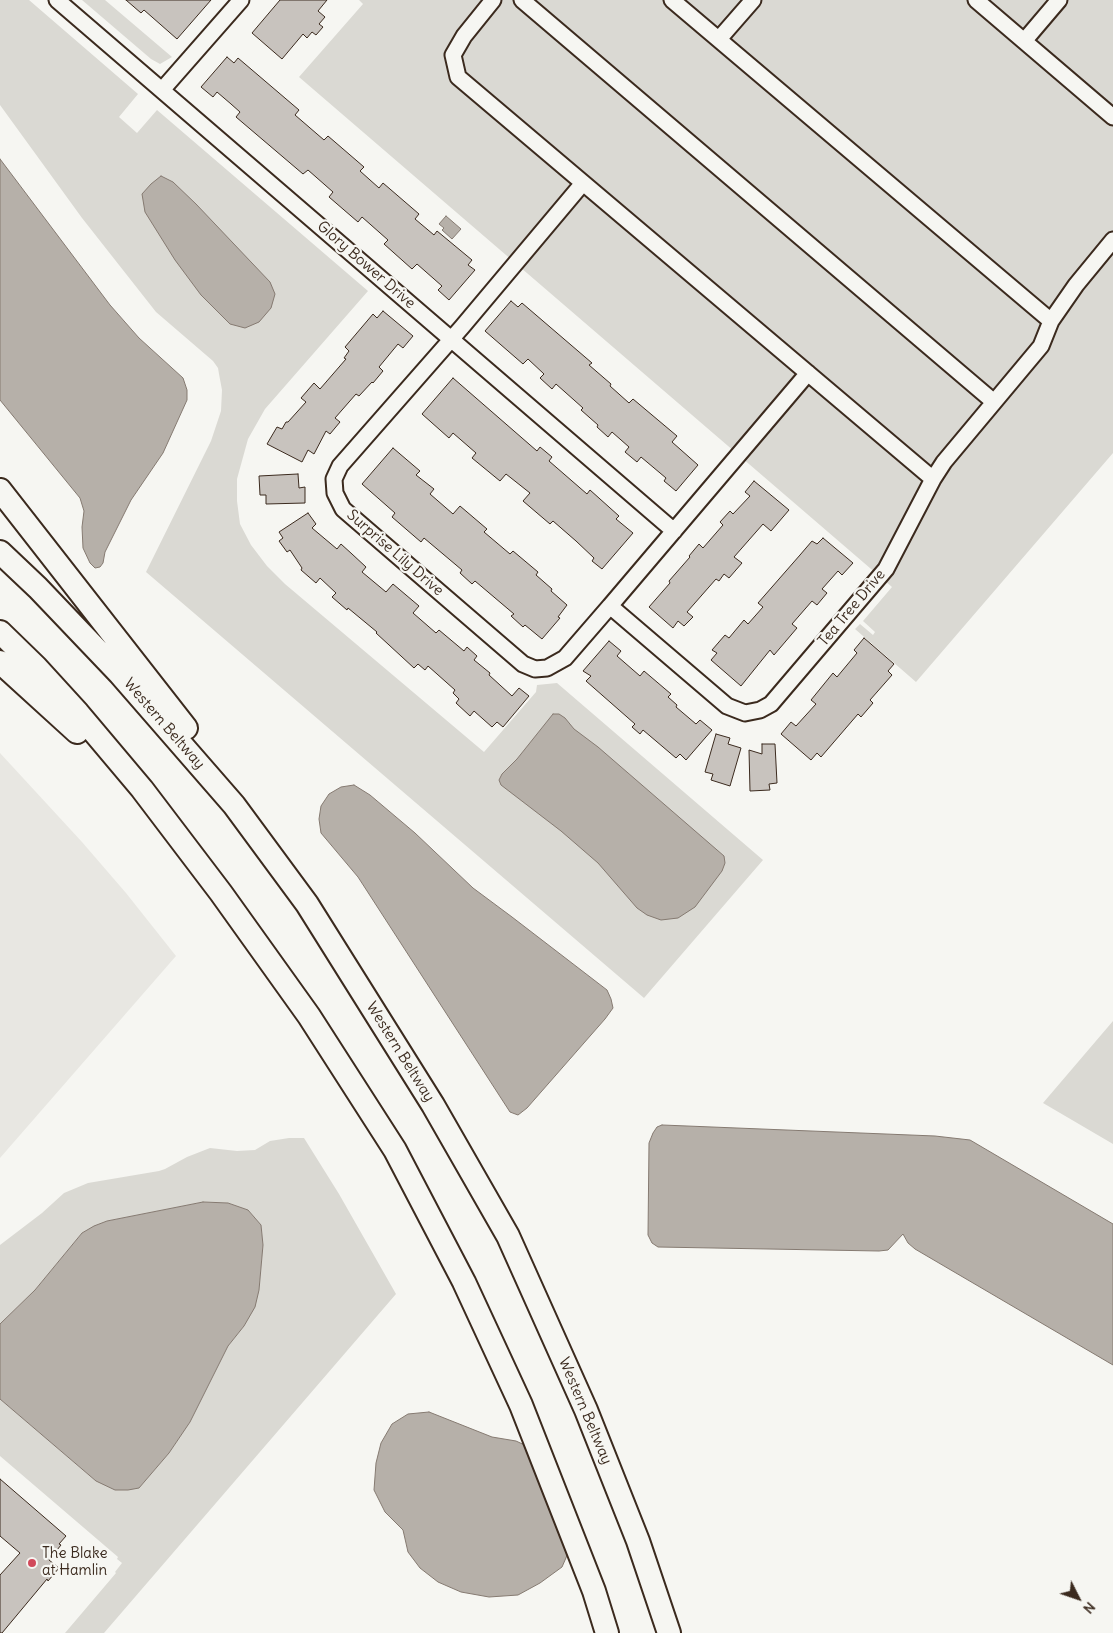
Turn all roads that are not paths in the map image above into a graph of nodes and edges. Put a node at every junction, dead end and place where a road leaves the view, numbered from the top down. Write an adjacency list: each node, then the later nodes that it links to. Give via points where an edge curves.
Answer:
1 (57, 0): 11 (street, Glory Bower Drive)
2 (241, 0): 11 (street)
3 (493, 0): 13 (street, via 453,54 458,77)
4 (522, 0): 18 (street)
5 (672, 0): 9 (street)
6 (753, 0): 9 (street)
7 (976, 0): 10 (street)
8 (1059, 0): 10 (street)
9 (719, 39): 15 (street)
10 (1025, 40): 12 (street)
11 (162, 90): 16 (street, Glory Bower Drive)
12 (1113, 116)
13 (583, 183): 16 (street, Surprise Lily Drive); 17 (street)
14 (1113, 240): 15 (street, Tea Tree Drive)
15 (1051, 321): 18 (street, Tea Tree Drive, via 1040,346)
16 (452, 339): 21 (street, Glory Bower Drive); 23 (street, Surprise Lily Drive, via 340,466 334,479 335,493 343,508 522,664 535,669 547,668 565,658)
17 (808, 373): 19 (street); 21 (street, Surprise Lily Drive)
18 (994, 402): 19 (street, Tea Tree Drive)
19 (933, 479): 23 (street, Tea Tree Drive, via 886,569 771,704 760,710 745,713 727,706)
20 (0, 490): 27 (highway, via 184,725)
21 (674, 531): 23 (street, Surprise Lily Drive)
22 (0, 552): 27 (highway, Western Beltway, via 120,674)
23 (610, 606)
24 (0, 632): 26 (highway, via 78,713)
25 (0, 662): 26 (highway)
26 (142, 789): 28 (highway, via 309,1016 395,1150 464,1282 521,1405 594,1591)
27 (234, 805): 29 (highway, Western Beltway, via 307,904 433,1105 508,1236 586,1410 638,1541)
28 (607, 1633)
29 (668, 1633)

